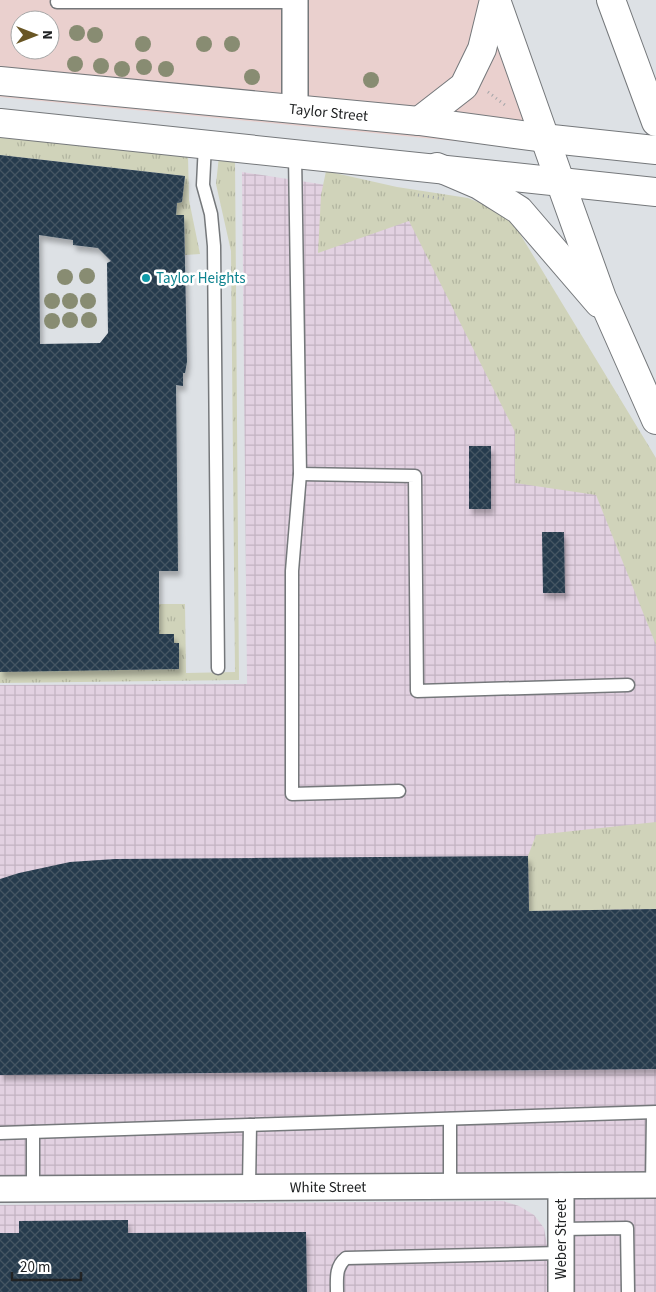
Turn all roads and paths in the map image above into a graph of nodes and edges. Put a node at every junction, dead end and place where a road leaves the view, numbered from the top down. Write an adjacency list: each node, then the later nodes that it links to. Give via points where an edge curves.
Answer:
1 (495, 0): 13 (main road, via 482,49 464,86); 17 (main road)
2 (611, 0): 14 (main road)
3 (127, 1): 4 (lane); 7 (lane)
4 (218, 1): 5 (lane)
5 (244, 1): 6 (lane)
6 (295, 1): 11 (street)
7 (57, 2)
8 (0, 81): 9 (main road, Taylor Street)
9 (34, 84): 11 (main road, Taylor Street); 16 (main road)
10 (487, 92): 12 (path)
11 (295, 108): 13 (main road, Taylor Street)
12 (511, 108)
13 (419, 120): 17 (main road, Taylor Street)
14 (656, 122)
15 (0, 123): 16 (main road)
16 (34, 126): 18 (main road)
17 (551, 139): 19 (main road, Taylor Street); 22 (main road)
18 (205, 144): 20 (main road); 27 (lane, via 203,185 211,214 214,246)
19 (656, 150)
20 (295, 155): 21 (main road); 26 (lane)
21 (437, 168): 22 (main road); 24 (main road, via 479,185 519,210)
22 (570, 182): 23 (main road); 24 (main road)
23 (656, 192)
24 (610, 315): 25 (main road)
25 (656, 420)
26 (300, 474): 28 (lane, via 415,476 417,691); 29 (lane, via 292,571 292,794)
27 (218, 668)
28 (628, 685)
29 (399, 791)
30 (654, 1112): 31 (lane); 36 (lane)
31 (450, 1119): 32 (lane); 35 (lane)
32 (250, 1125): 33 (lane); 38 (lane)
33 (33, 1132): 34 (lane); 40 (lane)
34 (0, 1133)
35 (450, 1185): 37 (street, White Street); 38 (street, White Street)
36 (654, 1185): 37 (street, White Street)
37 (561, 1186): 41 (street, Weber Street)
38 (250, 1187): 40 (street, White Street)
39 (0, 1189): 40 (street, White Street)
40 (33, 1189)
41 (561, 1229): 42 (street, Weber Street); 45 (lane, via 627,1228)
42 (561, 1253): 43 (lane, via 346,1258 338,1270); 44 (street, Weber Street)
43 (338, 1292)
44 (561, 1292)
45 (628, 1292)

